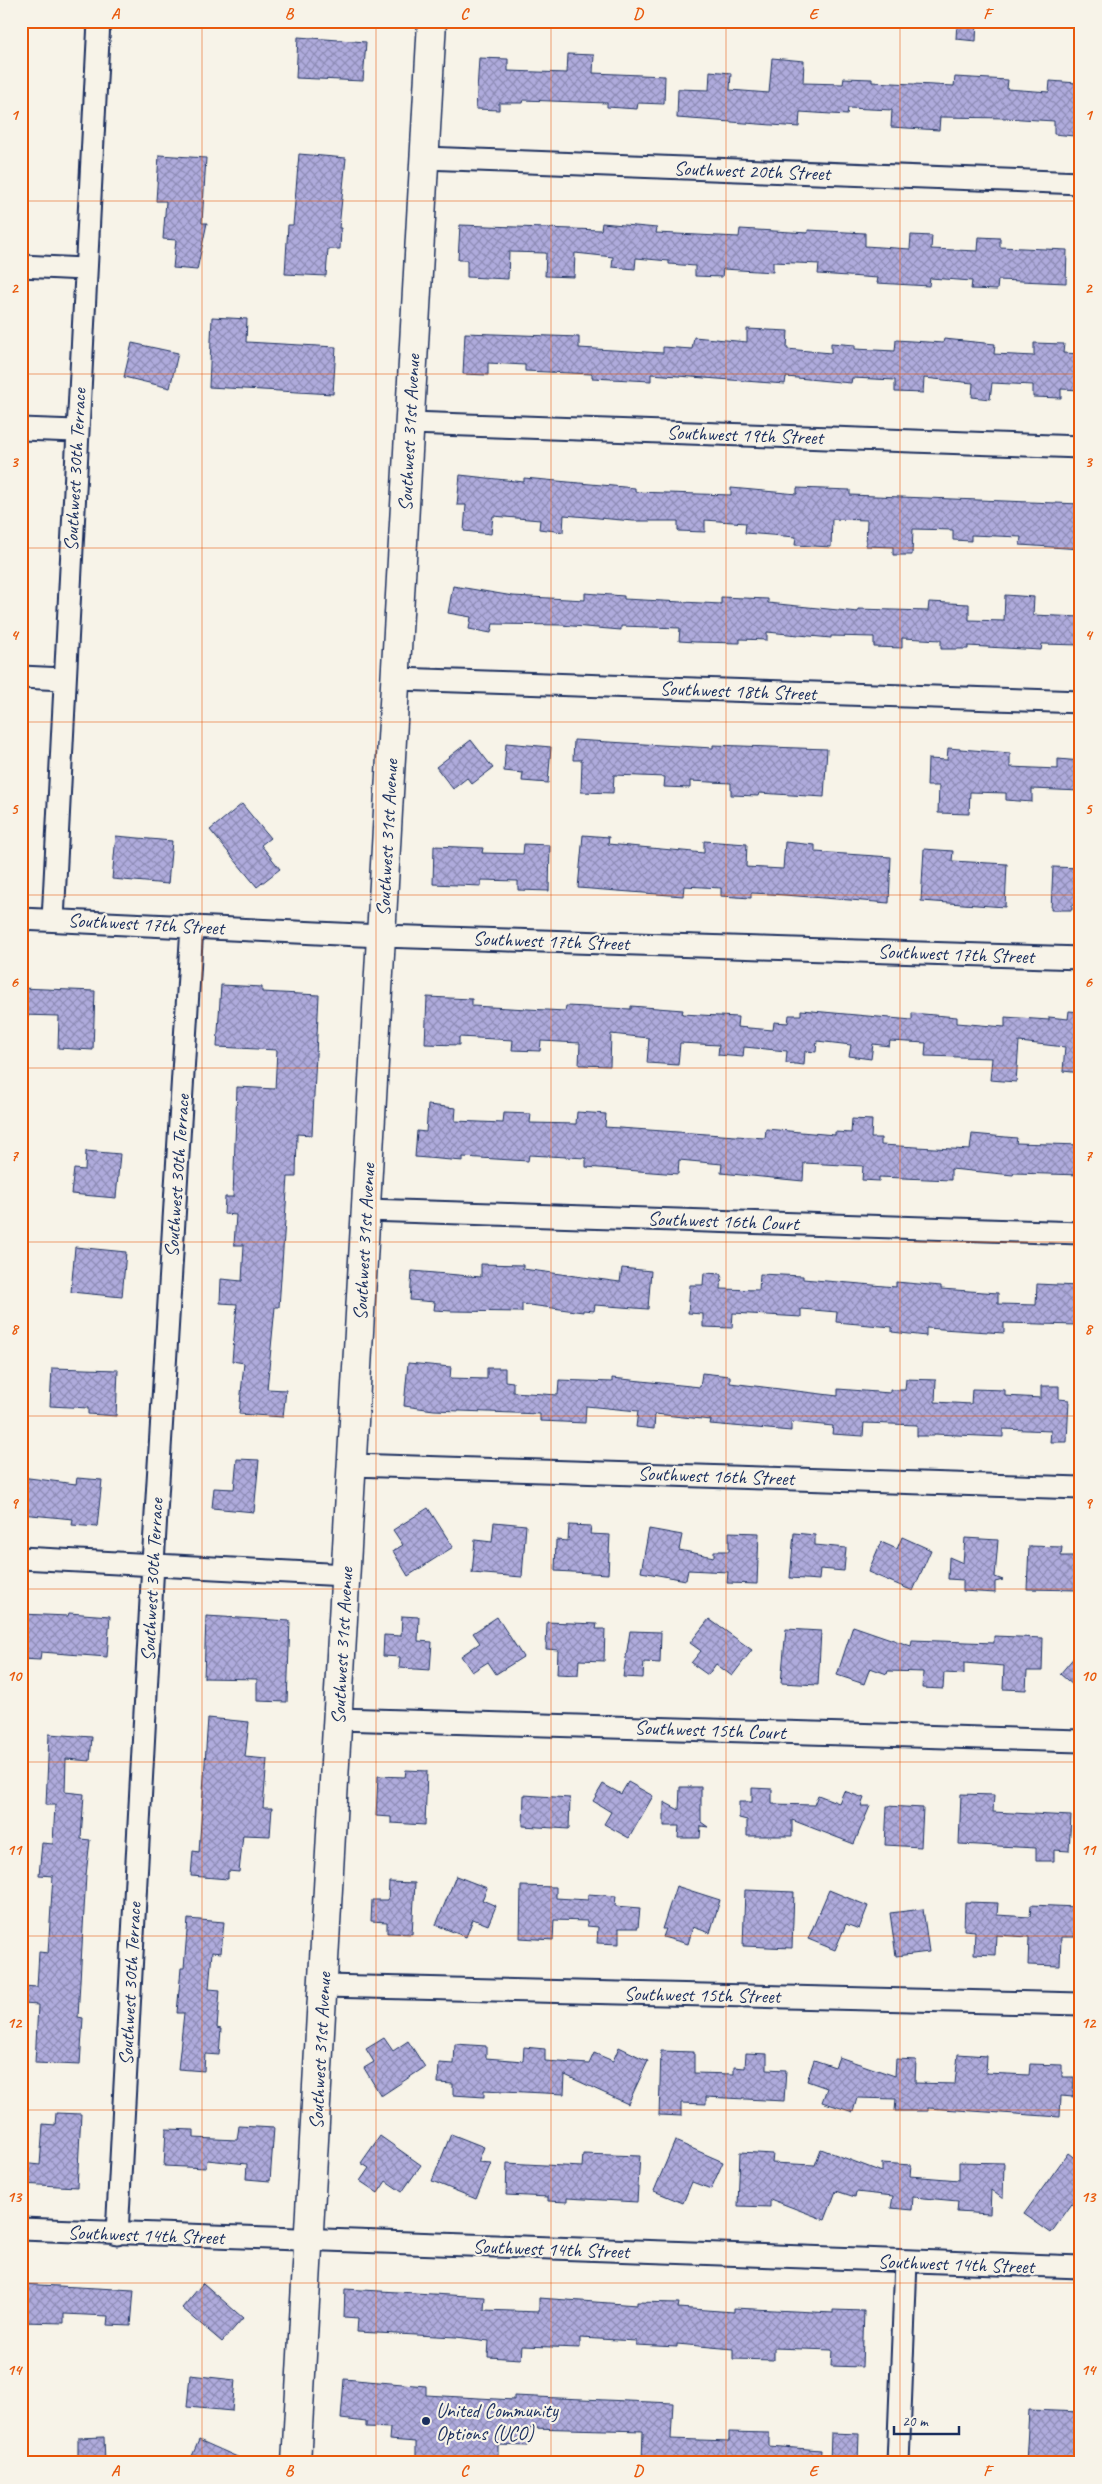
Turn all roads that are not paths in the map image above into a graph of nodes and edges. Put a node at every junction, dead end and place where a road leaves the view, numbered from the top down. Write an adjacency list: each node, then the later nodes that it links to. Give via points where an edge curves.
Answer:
1 (99, 21): 6 (street, Southwest 30th Terrace)
2 (432, 21): 3 (street, Southwest 31st Avenue)
3 (424, 158): 4 (street, Southwest 20th Street); 7 (street, Southwest 31st Avenue)
4 (1081, 183)
5 (21, 266): 6 (street)
6 (84, 269): 9 (street, Southwest 30th Terrace)
7 (410, 423): 10 (street, Southwest 19th Street); 13 (street, Southwest 31st Avenue)
8 (21, 429): 9 (street)
9 (76, 431): 12 (street, Southwest 30th Terrace)
10 (1081, 447)
11 (21, 677): 12 (street)
12 (64, 679): 16 (street, Southwest 30th Terrace)
13 (396, 679): 14 (street, Southwest 18th Street); 18 (street, Southwest 31st Avenue)
14 (1081, 702)
15 (21, 919): 16 (street, Southwest 17th Street)
16 (52, 920): 17 (street, Southwest 17th Street)
17 (192, 926): 18 (street, Southwest 17th Street); 25 (street, Southwest 30th Terrace)
18 (381, 936): 19 (street, Southwest 17th Street); 20 (street, Southwest 31st Avenue)
19 (1081, 958)
20 (366, 1210): 21 (street, Southwest 16th Court); 22 (street, Southwest 31st Avenue)
21 (1081, 1233)
22 (352, 1465): 23 (street, Southwest 16th Street); 26 (street, Southwest 31st Avenue)
23 (1081, 1488)
24 (21, 1558): 25 (street)
25 (153, 1563): 26 (street); 32 (street, Southwest 30th Terrace)
26 (346, 1575): 27 (street, Southwest 31st Avenue)
27 (338, 1719): 28 (street, Southwest 15th Court); 29 (street, Southwest 31st Avenue)
28 (1081, 1741)
29 (324, 1986): 30 (street, Southwest 15th Street); 33 (street, Southwest 31st Avenue)
30 (1081, 2004)
31 (21, 2229): 32 (street, Southwest 14th Street)
32 (117, 2234): 33 (street, Southwest 14th Street)
33 (309, 2240): 34 (street, Southwest 14th Street); 36 (street, Southwest 31st Avenue)
34 (906, 2262): 35 (street, Southwest 14th Street); 37 (street)
35 (1081, 2267)
36 (296, 2463)
37 (898, 2463)

